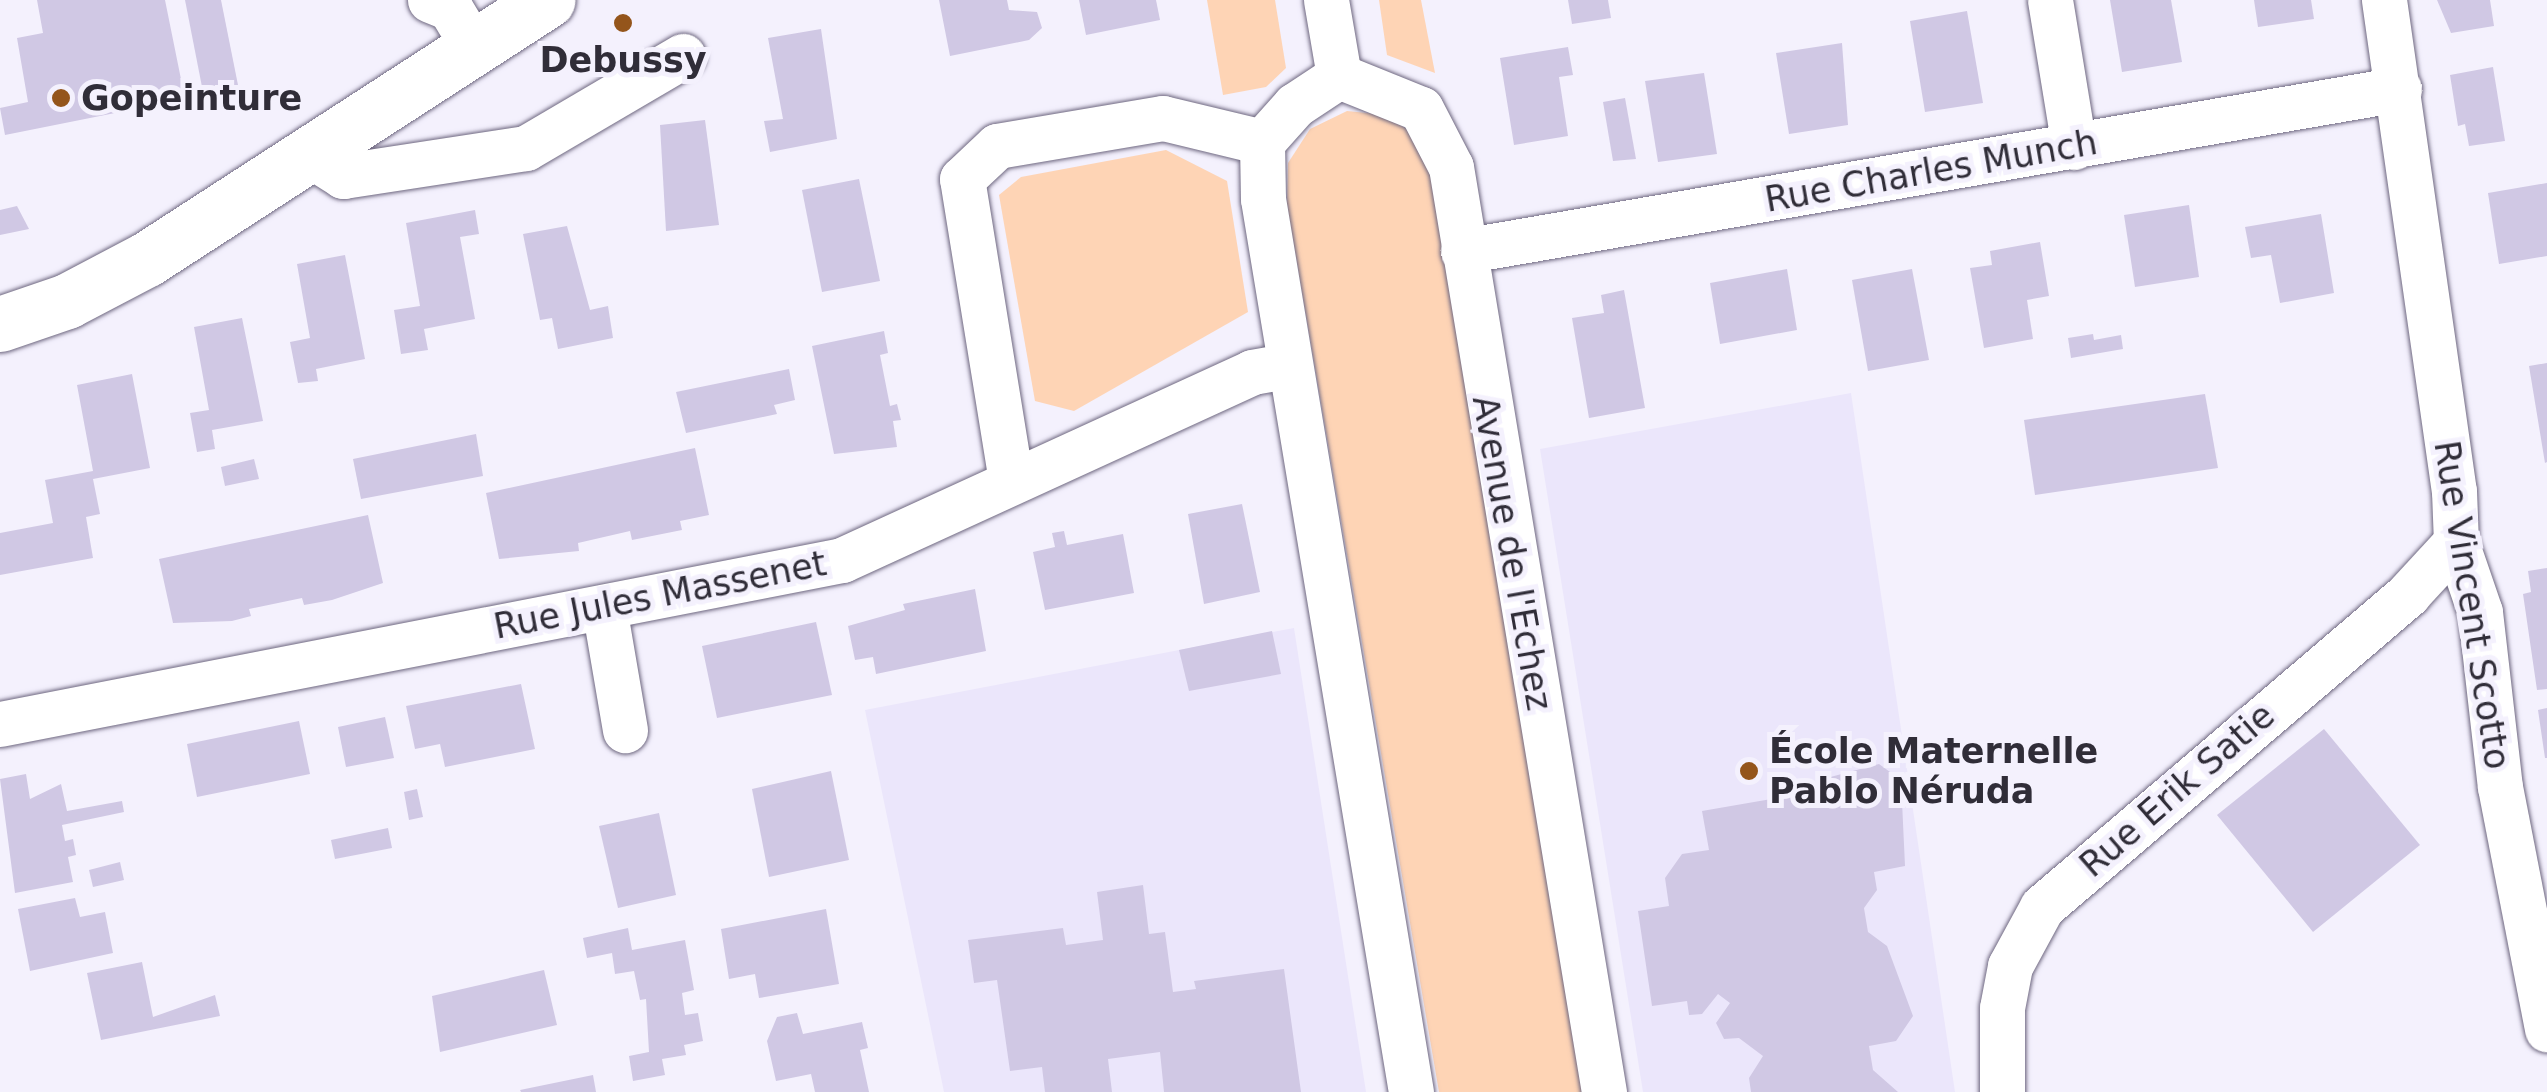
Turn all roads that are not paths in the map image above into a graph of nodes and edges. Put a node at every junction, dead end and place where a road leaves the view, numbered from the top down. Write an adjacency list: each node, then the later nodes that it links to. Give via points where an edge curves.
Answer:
1 (430, 0): 6 (street, via 450,8)
2 (548, 0): 6 (main road)
3 (1326, 0): 8 (street)
4 (2050, 0): 11 (street)
5 (2384, 0): 9 (street, Rue Vincent Scotto)
6 (474, 48): 12 (main road)
7 (683, 56): 12 (street, via 526,148 344,176)
8 (1339, 76): 10 (street, via 1295,105); 13 (street, Avenue de l'Echez, via 1421,109 1440,135)
9 (2399, 88): 11 (street, Rue Charles Munch); 17 (street, Rue Vincent Scotto)
10 (1262, 142): 15 (street, via 1262,199); 16 (street, via 1163,118 998,146 962,179)
11 (2074, 147): 13 (street, Rue Charles Munch)
12 (313, 157): 14 (main road, via 98,287)
13 (1463, 252): 23 (street, Avenue de l'Echez)
14 (0, 324)
15 (1287, 366): 16 (street, Rue Jules Massenet, via 1252,372); 22 (street)
16 (1011, 480): 18 (street, Rue Jules Massenet, via 842,560)
17 (2456, 542): 21 (street, Rue Vincent Scotto, via 2480,612 2500,788); 24 (street, Rue Erik Satie, via 2408,594 2042,907 2010,966 2002,1008)
18 (604, 607): 19 (street, Rue Jules Massenet); 20 (street)
19 (0, 724)
20 (625, 730)
21 (2547, 1029)
22 (1411, 1092)
23 (1604, 1092)
24 (2002, 1092)

